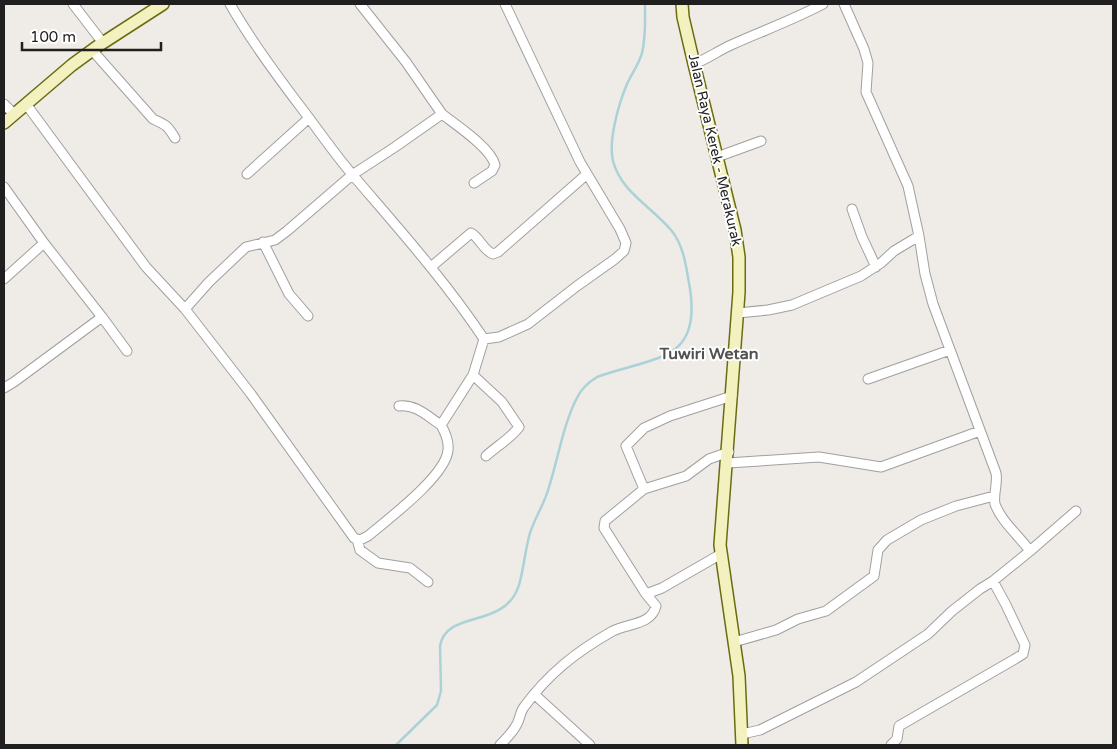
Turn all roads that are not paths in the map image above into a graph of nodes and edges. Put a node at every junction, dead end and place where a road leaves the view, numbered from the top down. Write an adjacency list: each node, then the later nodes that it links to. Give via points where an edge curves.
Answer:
1 (73, 4): 9 (street)
2 (163, 4): 9 (main road)
3 (230, 4): 16 (street)
4 (360, 4): 15 (street)
5 (505, 4): 22 (street)
6 (682, 4): 11 (main road, Jalan Raya Kerek - Merakurak, via 683,17)
7 (823, 4): 11 (street, via 728,46)
8 (844, 4): 27 (street, via 868,63 866,92 908,186)
9 (103, 43): 10 (main road)
10 (92, 50): 13 (main road); 18 (street, via 153,119 169,127)
11 (703, 61): 20 (main road, Jalan Raya Kerek - Merakurak)
12 (4, 104): 14 (street)
13 (26, 104): 14 (main road); 33 (street, via 146,267)
14 (14, 114): 17 (main road)
15 (442, 114): 23 (street); 24 (street, via 479,144 494,161 492,171)
16 (308, 118): 21 (street); 23 (street)
17 (4, 123)
18 (175, 138)
19 (761, 141): 20 (street)
20 (725, 154): 34 (main road, Jalan Raya Kerek - Merakurak)
21 (247, 174)
22 (587, 174): 30 (street, via 498,252 489,252 470,233); 37 (street, via 625,239 624,251 528,324 499,337)
23 (352, 175): 28 (street, via 287,231 274,240); 30 (street)
24 (474, 183)
25 (4, 187): 29 (street)
26 (852, 208): 31 (street)
27 (919, 236): 31 (street); 38 (street, via 933,304)
28 (263, 242): 33 (street, via 246,247); 35 (street, via 289,294)
29 (44, 243): 32 (street); 36 (street)
30 (431, 267): 37 (street)
31 (876, 267): 34 (street, via 792,305)
32 (4, 279)
33 (185, 309): 52 (street)
34 (747, 312): 43 (main road, Jalan Raya Kerek - Merakurak)
35 (308, 316)
36 (102, 317): 39 (street); 42 (street)
37 (484, 339): 40 (street)
38 (950, 350): 41 (street); 46 (street)
39 (127, 351)
40 (473, 375): 45 (street); 47 (street, via 502,402 519,427 513,436)
41 (868, 379)
42 (4, 388)
43 (732, 396): 48 (main road, Jalan Raya Kerek - Merakurak); 49 (street, via 644,428 626,446)
44 (400, 406): 45 (street, via 416,408)
45 (441, 424): 52 (street, via 448,450 444,465 368,536)
46 (980, 431): 48 (street, via 881,467 819,457); 50 (street, via 996,473)
47 (486, 456)
48 (728, 458): 49 (street, via 709,459 686,476); 54 (main road, Jalan Raya Kerek - Merakurak)
49 (644, 489): 57 (street, via 605,521 604,528)
50 (994, 496): 53 (street, via 1000,514); 58 (street, via 921,520 887,540 878,550 874,576 826,611)
51 (1076, 511): 53 (street)
52 (357, 539): 56 (street, via 360,550 378,563 410,568)
53 (1030, 551): 55 (street)
54 (721, 554): 57 (street); 58 (main road, Jalan Raya Kerek - Merakurak)
55 (993, 581): 60 (street, via 952,611 928,634 856,682); 63 (street, via 1025,645 1023,654 899,726 897,739)
56 (428, 582)
57 (646, 594): 59 (street, via 656,606 650,617 613,630 556,670)
58 (738, 641): 60 (main road, Jalan Raya Kerek - Merakurak, via 739,676)
59 (534, 694): 61 (street, via 522,709 514,729); 62 (street)
60 (749, 735)
61 (500, 745)
62 (590, 745)
63 (891, 745)

